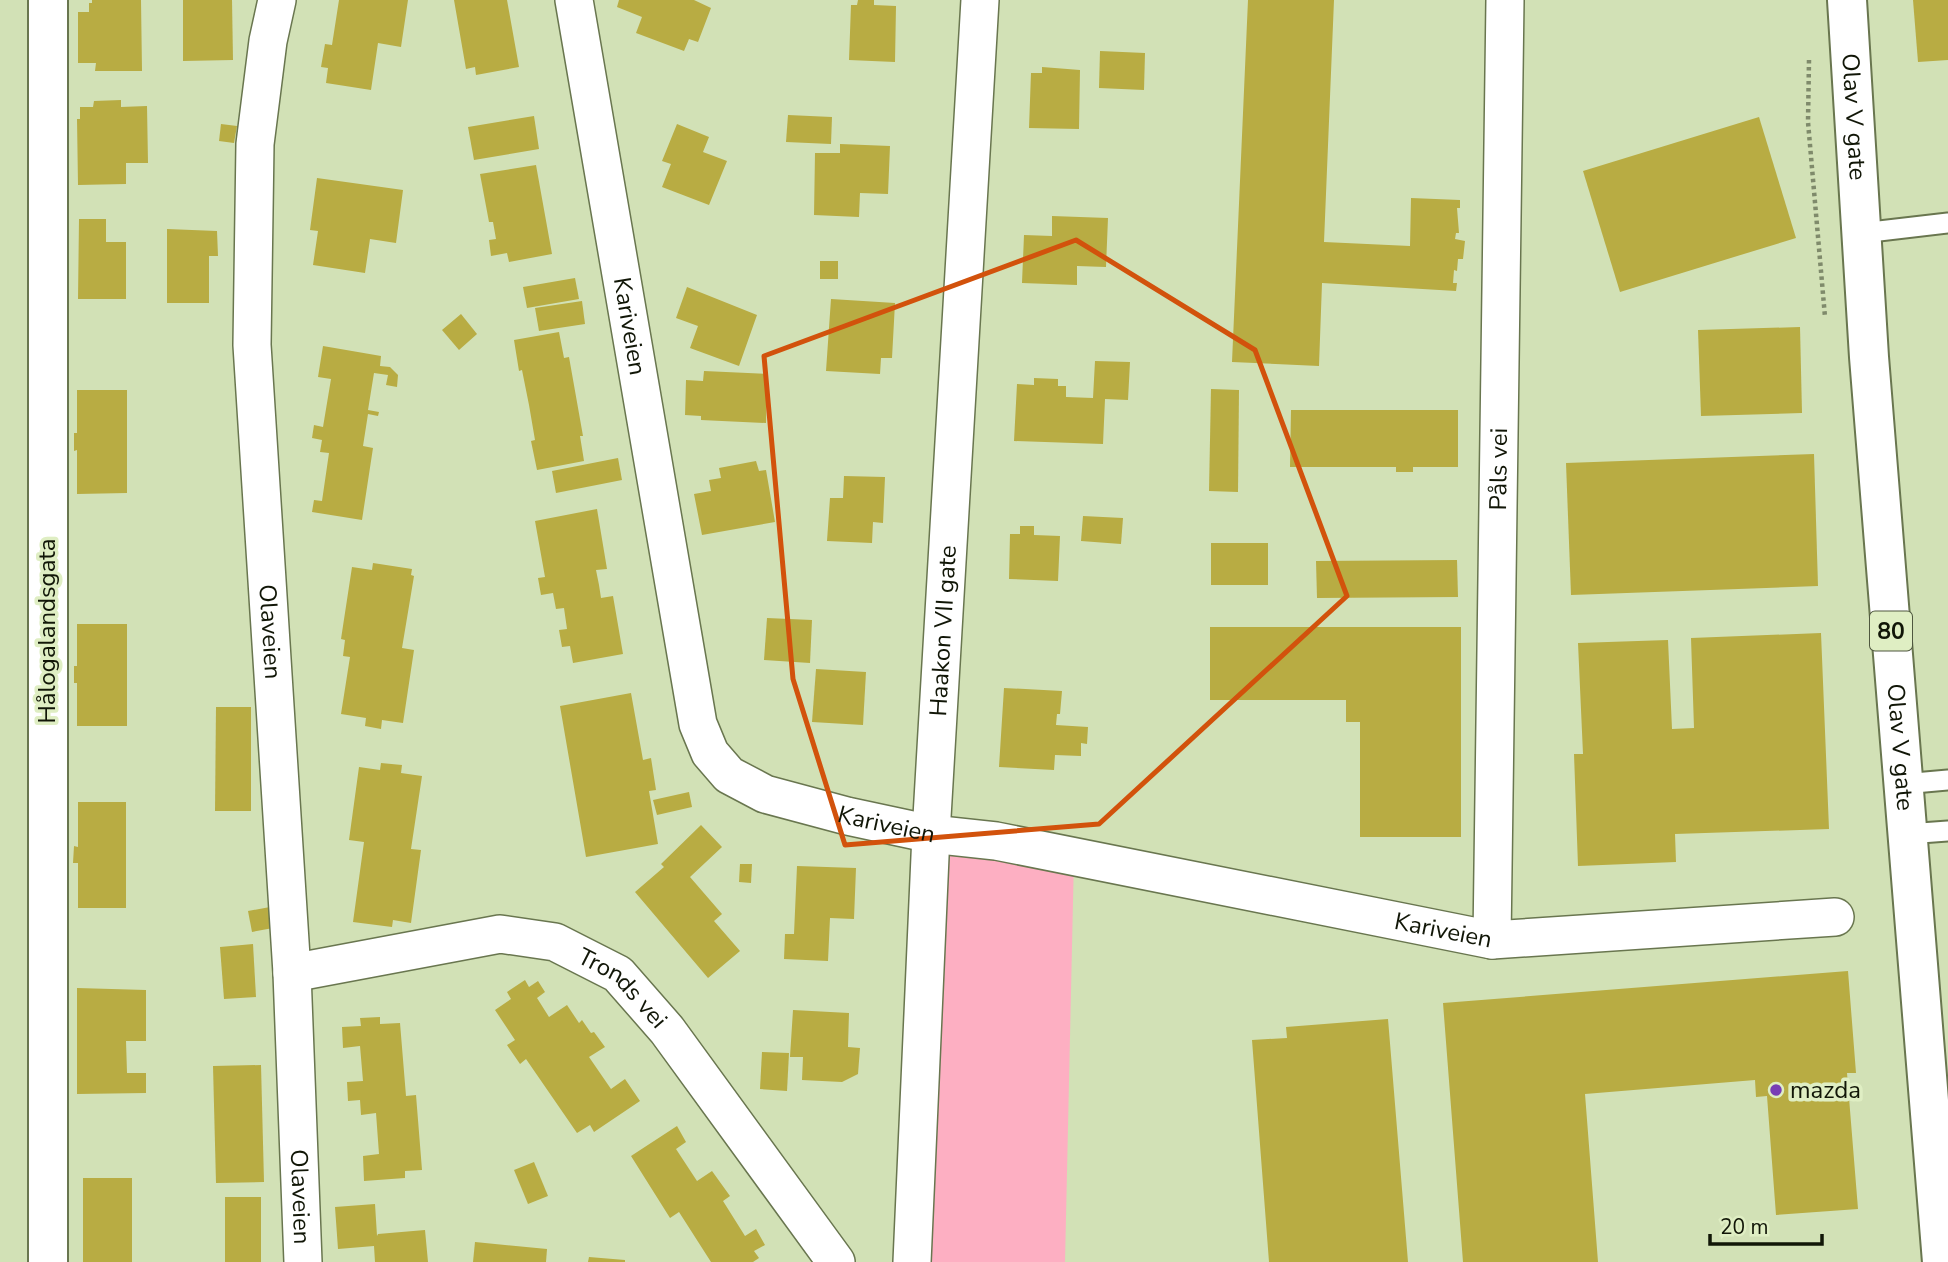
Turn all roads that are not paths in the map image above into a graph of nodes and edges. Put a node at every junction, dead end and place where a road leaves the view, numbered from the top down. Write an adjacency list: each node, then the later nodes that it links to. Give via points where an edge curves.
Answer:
1 (48, 0): 18 (main road, Hålogalandsgata)
2 (277, 0): 16 (street, Olaveien, via 255,144 252,345)
3 (574, 0): 12 (street, Kariveien, via 698,724 710,753 729,775 765,794)
4 (980, 0): 12 (street, Haakon VII gate)
5 (1505, 0): 15 (street, Påls vei)
6 (1847, 0): 8 (main road, Olav V gate / 80)
7 (1948, 223): 8 (lane)
8 (1861, 233): 10 (main road, Olav V gate / 80)
9 (1948, 780): 10 (lane)
10 (1903, 784): 13 (main road, Olav V gate / 80)
11 (1948, 831): 13 (lane)
12 (931, 834): 15 (street, Kariveien, via 996,841); 21 (street, Haakon VII gate)
13 (1907, 834): 17 (main road, Olav V gate / 80)
14 (1835, 917): 15 (street, Kariveien)
15 (1492, 940)
16 (292, 973): 19 (street, Olaveien); 20 (street, Tronds vei, via 500,934 555,942 618,974 667,1030)
17 (1942, 1165): 22 (main road, Olav V gate / 80)
18 (48, 1262)
19 (303, 1262)
20 (836, 1262)
21 (912, 1262)
22 (1942, 1262)

